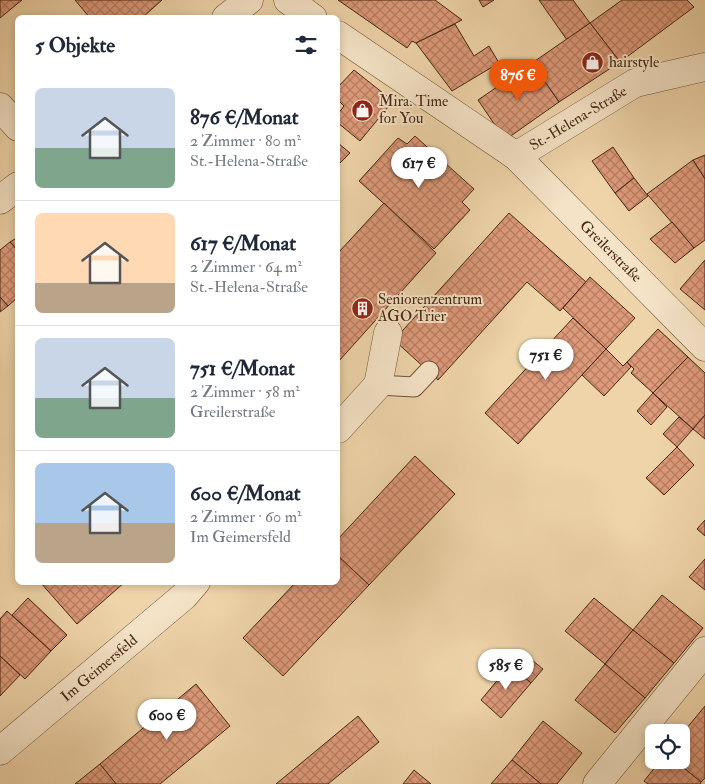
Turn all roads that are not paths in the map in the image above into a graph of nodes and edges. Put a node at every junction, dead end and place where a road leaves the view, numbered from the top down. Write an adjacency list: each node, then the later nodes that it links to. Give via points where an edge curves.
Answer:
1 (249, 0): 3 (street)
2 (288, 0): 4 (street)
3 (230, 15)
4 (309, 15)
5 (340, 36): 9 (street, St.-Helena-Straße)
6 (705, 67): 9 (street, St.-Helena-Straße, via 635,83)
7 (0, 107): 8 (street)
8 (15, 124)
9 (516, 156): 13 (street, Greilerstraße)
10 (15, 188): 11 (street)
11 (0, 200)
12 (388, 333): 15 (street)
13 (705, 347)
14 (428, 371): 15 (lane, via 414,387)
15 (378, 385): 16 (street)
16 (340, 427)
17 (193, 585): 19 (street, Im Geimersfeld)
18 (705, 651): 20 (street)
19 (0, 751)
20 (597, 784)

